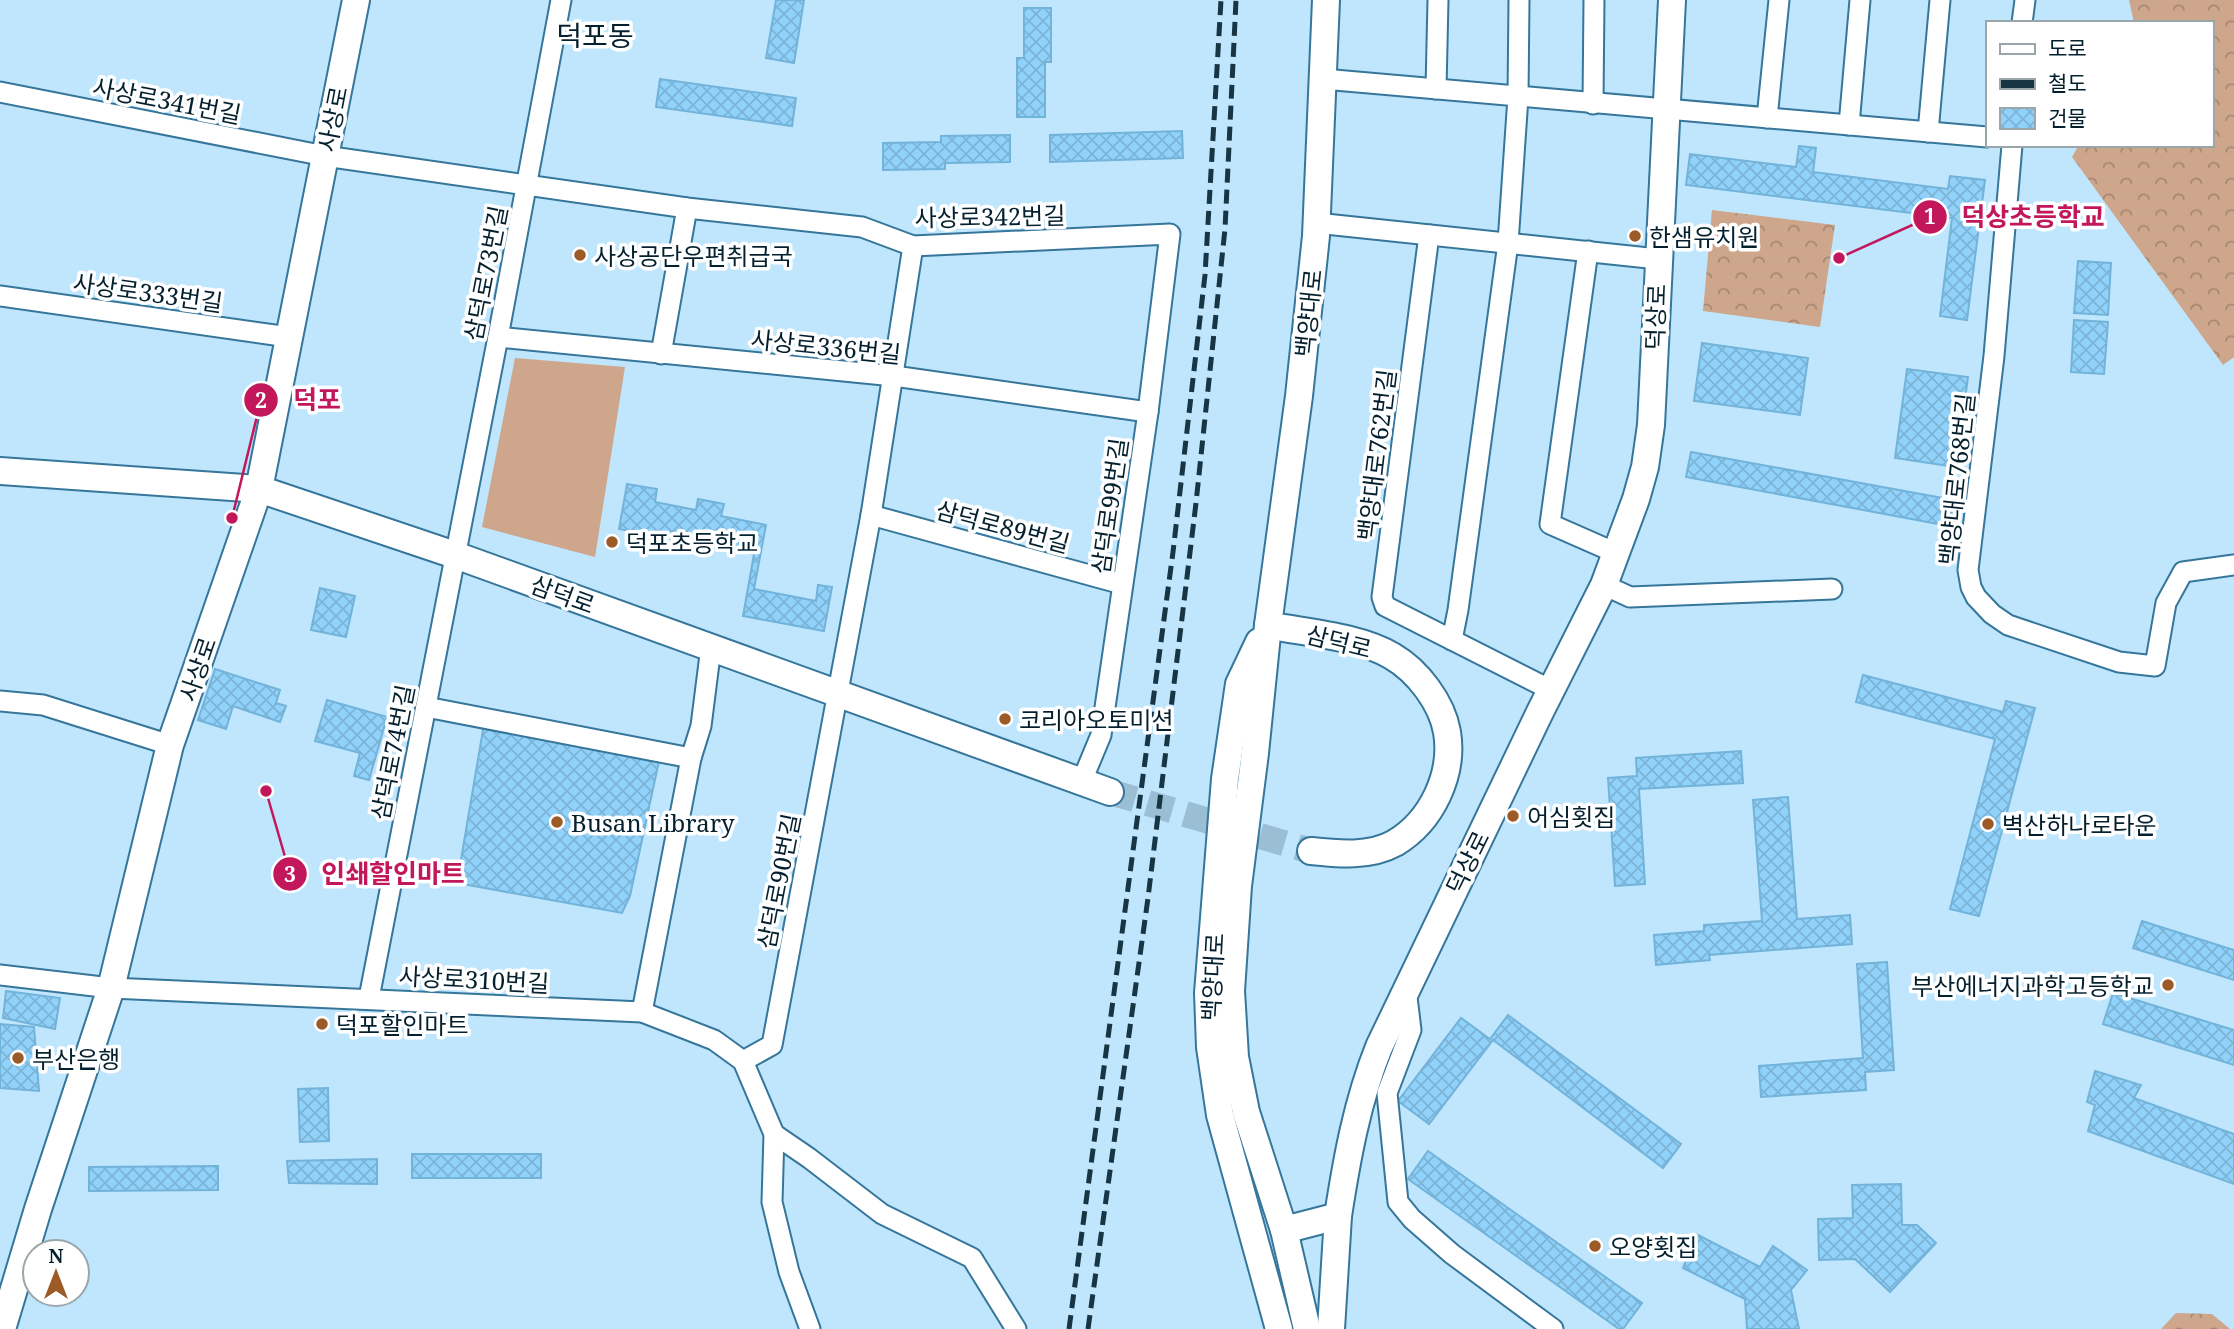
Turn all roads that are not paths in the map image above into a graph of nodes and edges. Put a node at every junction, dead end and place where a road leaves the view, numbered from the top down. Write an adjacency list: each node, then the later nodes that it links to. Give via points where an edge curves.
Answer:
1 (356, 0): 24 (main road, 사상로)
2 (561, 0): 25 (street, 삼덕로73번길)
3 (1326, 0): 13 (main road, 백양대로)
4 (1438, 0): 14 (street)
5 (1519, 0): 16 (street)
6 (1594, 0): 17 (street)
7 (1672, 0): 18 (main road, 덕상로)
8 (1779, 0): 19 (street)
9 (1860, 0): 20 (street)
10 (1940, 0): 21 (street)
11 (2025, 0): 12 (street)
12 (2022, 21)
13 (1323, 79): 14 (street); 27 (main road, 백양대로)
14 (1436, 89): 16 (street)
15 (0, 92): 24 (street, 사상로341번길)
16 (1518, 97): 17 (street); 30 (street)
17 (1592, 103): 18 (street)
18 (1666, 110): 19 (street); 33 (main road, 덕상로)
19 (1767, 118): 20 (street)
20 (1849, 125): 21 (street)
21 (1928, 132): 22 (street)
22 (1986, 136)
23 (2011, 147): 45 (street, 백양대로768번길, via 1994,356 1968,570 1976,597 2008,625 2119,662 2155,666 2166,603 2183,572)
24 (325, 156): 25 (street, 사상로342번길); 35 (main road, 사상로)
25 (527, 185): 26 (street, 사상로342번길); 36 (street, 삼덕로73번길)
26 (687, 208): 31 (street, 사상로342번길, via 862,227); 37 (street)
27 (1317, 223): 29 (street); 49 (main road, 백양대로)
28 (1170, 234): 31 (street, 사상로342번길); 39 (street, 삼덕로99번길)
29 (1429, 235): 30 (street); 50 (street, 백양대로762번길, via 1382,597 1385,606)
30 (1508, 243): 32 (street); 50 (street)
31 (913, 246): 38 (street)
32 (1588, 251): 33 (street); 43 (street, via 1550,524)
33 (1658, 258): 43 (main road, 덕상로, via 1651,425 1636,499)
34 (0, 296): 35 (street, 사상로333번길)
35 (289, 337): 41 (main road, 사상로)
36 (498, 337): 37 (street, 사상로336번길); 44 (street, 삼덕로73번길)
37 (661, 355): 38 (street, 사상로336번길)
38 (894, 376): 39 (street, 사상로336번길); 42 (street)
39 (1148, 412): 46 (street, 삼덕로99번길)
40 (0, 471): 41 (main road, 삼덕로)
41 (259, 489): 44 (main road, 삼덕로); 56 (main road, 사상로)
42 (871, 516): 46 (street, 삼덕로89번길); 53 (street)
43 (1616, 553): 47 (main road, 덕상로)
44 (455, 555): 51 (main road, 삼덕로); 55 (street, 삼덕로74번길)
45 (2234, 565)
46 (1122, 584): 58 (street, 삼덕로99번길, via 1101,735)
47 (1604, 585): 48 (street, via 1630,597); 52 (main road, 덕상로)
48 (1832, 589)
49 (1268, 625): 60 (main road, 삼덕로, via 1367,644 1393,656 1424,685 1447,733 1443,781 1433,806 1417,826 1395,843 1376,850 1347,854); 69 (main road, 백양대로, via 1238,886 1231,991 1236,1057 1247,1112); 73 (main road, 백양대로, via 1239,684 1225,779 1208,993 1220,1115)
50 (1452, 640): 52 (street, 백양대로762번길)
51 (711, 647): 53 (main road, 삼덕로); 57 (street, via 701,726)
52 (1551, 690): 63 (main road, 덕상로)
53 (838, 692): 58 (main road, 삼덕로); 66 (street, 삼덕로90번길, via 772,1045)
54 (0, 701): 56 (street, via 43,705)
55 (426, 707): 57 (street); 64 (street, 삼덕로74번길)
56 (170, 745): 62 (main road, 사상로)
57 (691, 758): 65 (street)
58 (1081, 783): 59 (main road, 삼덕로)
59 (1110, 792)
60 (1311, 851)
61 (0, 975): 62 (street, 사상로310번길)
62 (111, 988): 64 (street, 사상로310번길); 70 (main road, 사상로)
63 (1405, 988): 68 (main road, 덕상로, via 1366,1080); 76 (street, via 1411,1030 1387,1093 1398,1202 1452,1254)
64 (369, 999): 65 (street, 사상로310번길)
65 (642, 1012): 66 (street, 사상로310번길, via 714,1040)
66 (743, 1061): 67 (street)
67 (774, 1134): 71 (street, via 772,1202 789,1272); 72 (street, via 882,1213 972,1258)
68 (1338, 1216): 69 (main road); 75 (main road, 덕상로)
69 (1284, 1230): 74 (main road, 백양대로)
70 (2, 1329)
71 (810, 1329)
72 (1016, 1329)
73 (1279, 1329)
74 (1307, 1329)
75 (1331, 1329)
76 (1553, 1329)

